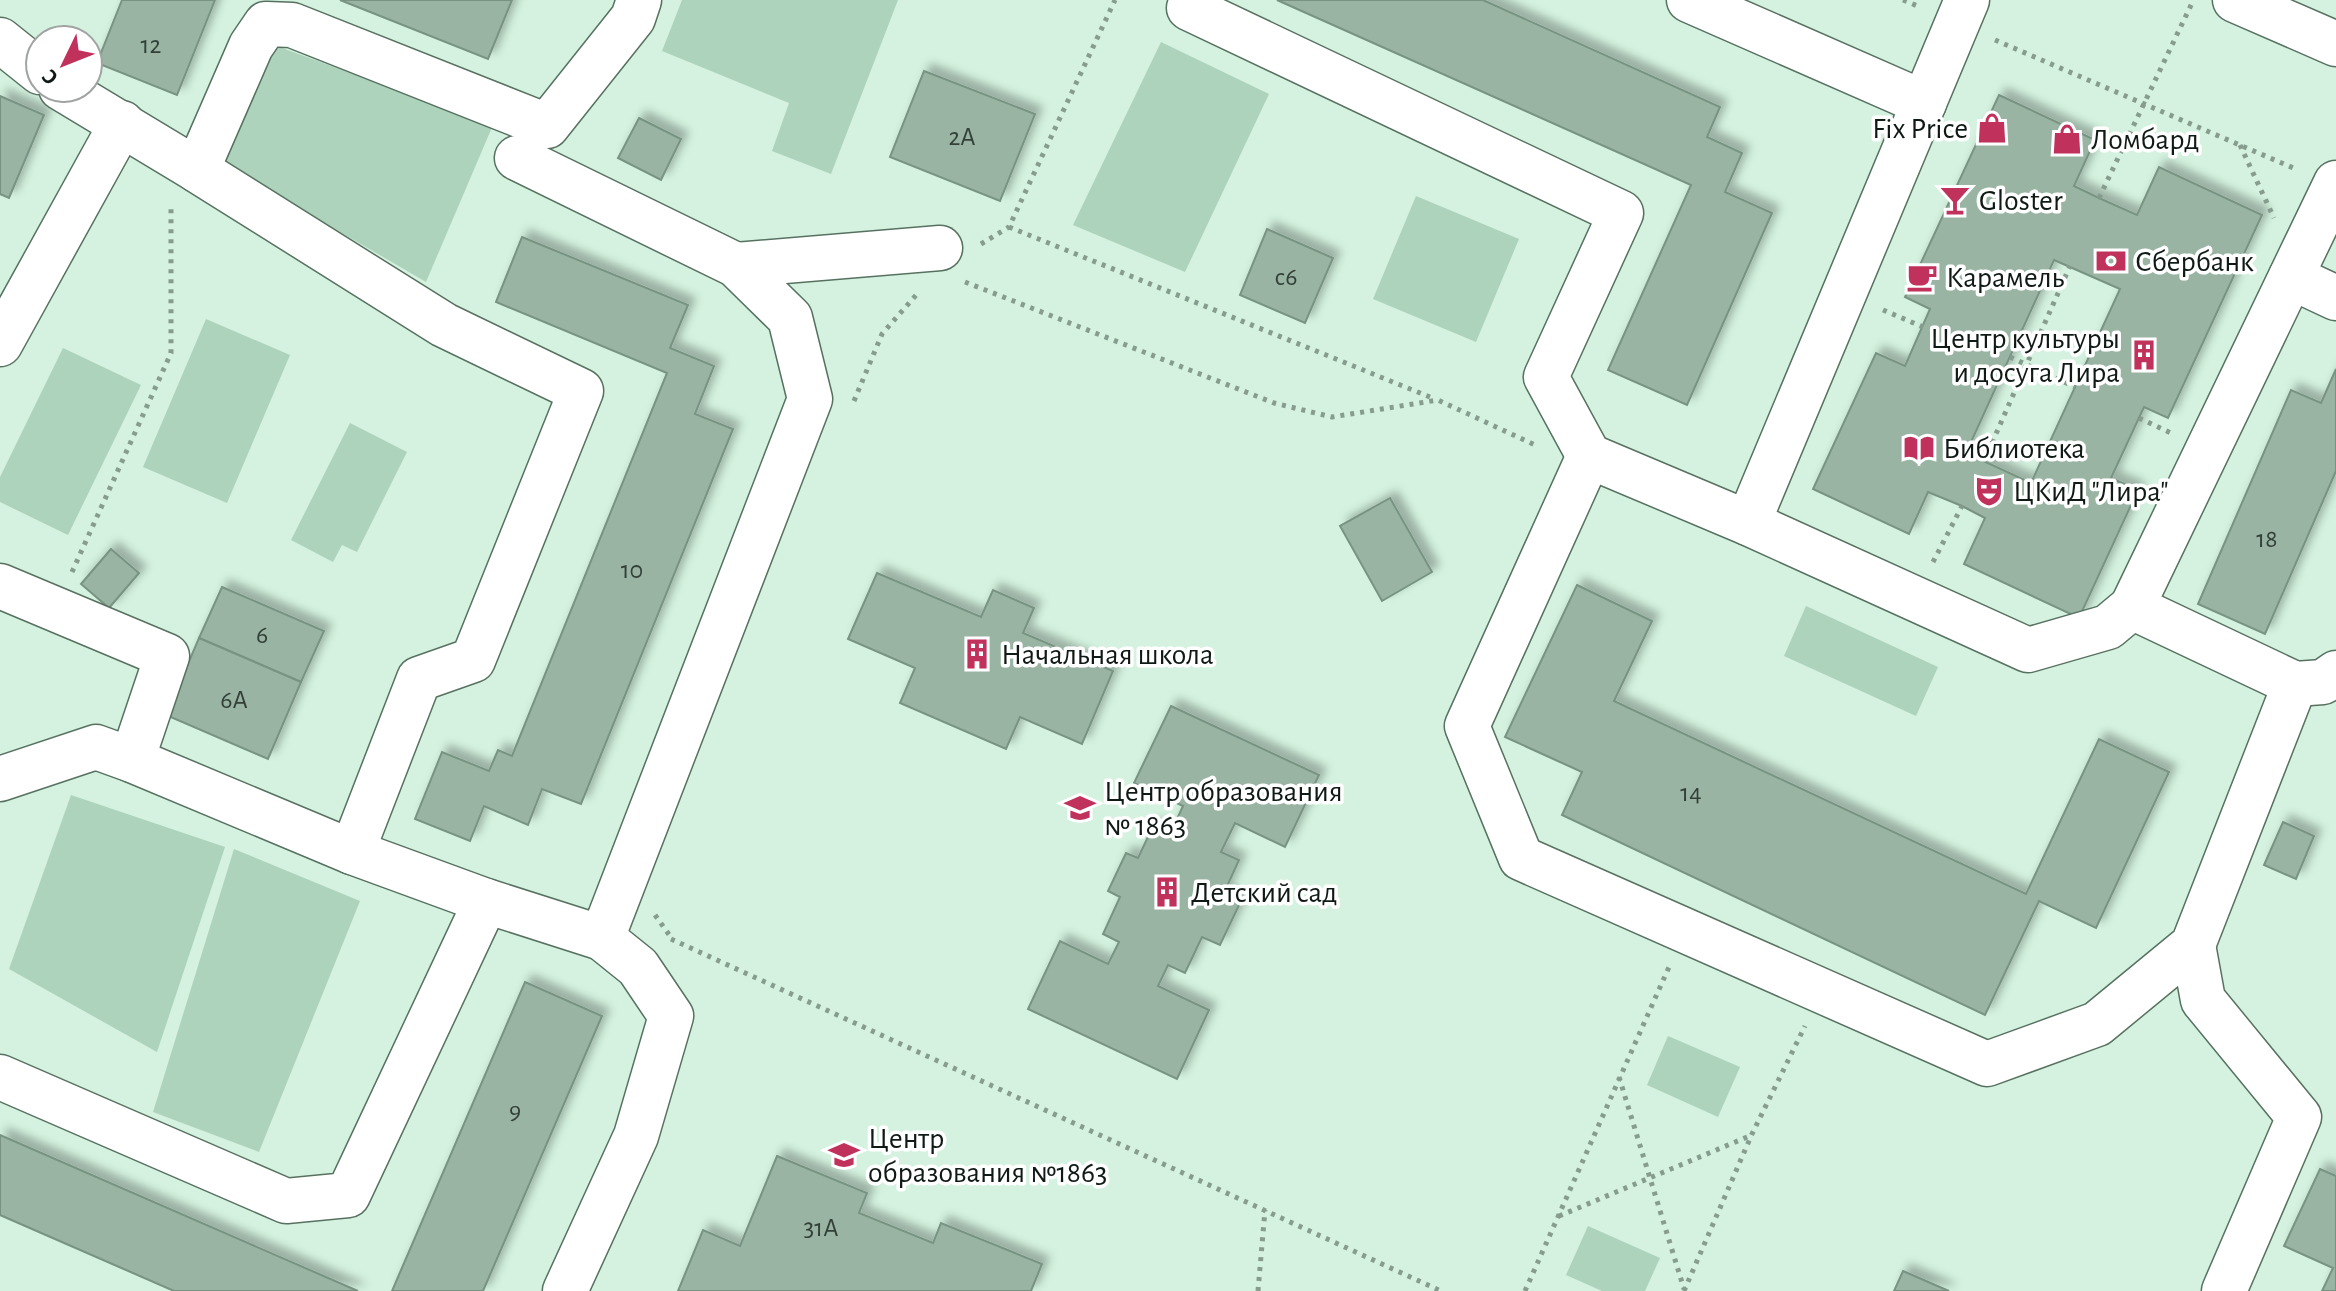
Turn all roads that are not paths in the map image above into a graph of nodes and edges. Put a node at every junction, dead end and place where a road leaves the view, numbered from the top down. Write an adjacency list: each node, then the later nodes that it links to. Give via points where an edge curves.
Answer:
1 (639, 0): 12 (street, via 633,18)
2 (1689, 0): 9 (street)
3 (2235, 0): 7 (street)
4 (1183, 3): 20 (street, via 1621,213 1546,377)
5 (1962, 12): 9 (street)
6 (0, 40): 8 (street)
7 (2336, 44)
8 (24, 59)
9 (1924, 103): 21 (street)
10 (89, 104): 11 (street)
11 (122, 123): 13 (street); 19 (street)
12 (547, 126): 13 (street, via 292,25 266,24); 16 (street, via 529,164)
13 (184, 162): 27 (street, via 444,325 581,391 473,660 419,679)
14 (2336, 184): 17 (street)
15 (950, 256): 16 (street)
16 (736, 265): 29 (street, via 790,318 810,399)
17 (2294, 271): 18 (street); 23 (street)
18 (2336, 298)
19 (0, 344)
20 (1587, 462): 21 (street); 30 (street, via 1467,726 1521,858 1987,1064 2097,1024)
21 (1748, 523): 23 (street, via 2028,650 2108,627)
22 (0, 586): 25 (street, via 167,656)
23 (2132, 607): 24 (street)
24 (2307, 684): 30 (street)
25 (132, 760): 26 (street, via 96,747); 27 (street)
26 (0, 779)
27 (352, 852): 28 (street)
28 (486, 901): 29 (street); 31 (street, via 348,1195 286,1201)
29 (623, 922): 32 (street, via 638,967 671,1016 636,1136)
30 (2193, 945): 33 (street, via 2203,1000 2299,1117)
31 (0, 1077)
32 (565, 1291)
33 (2224, 1291)

